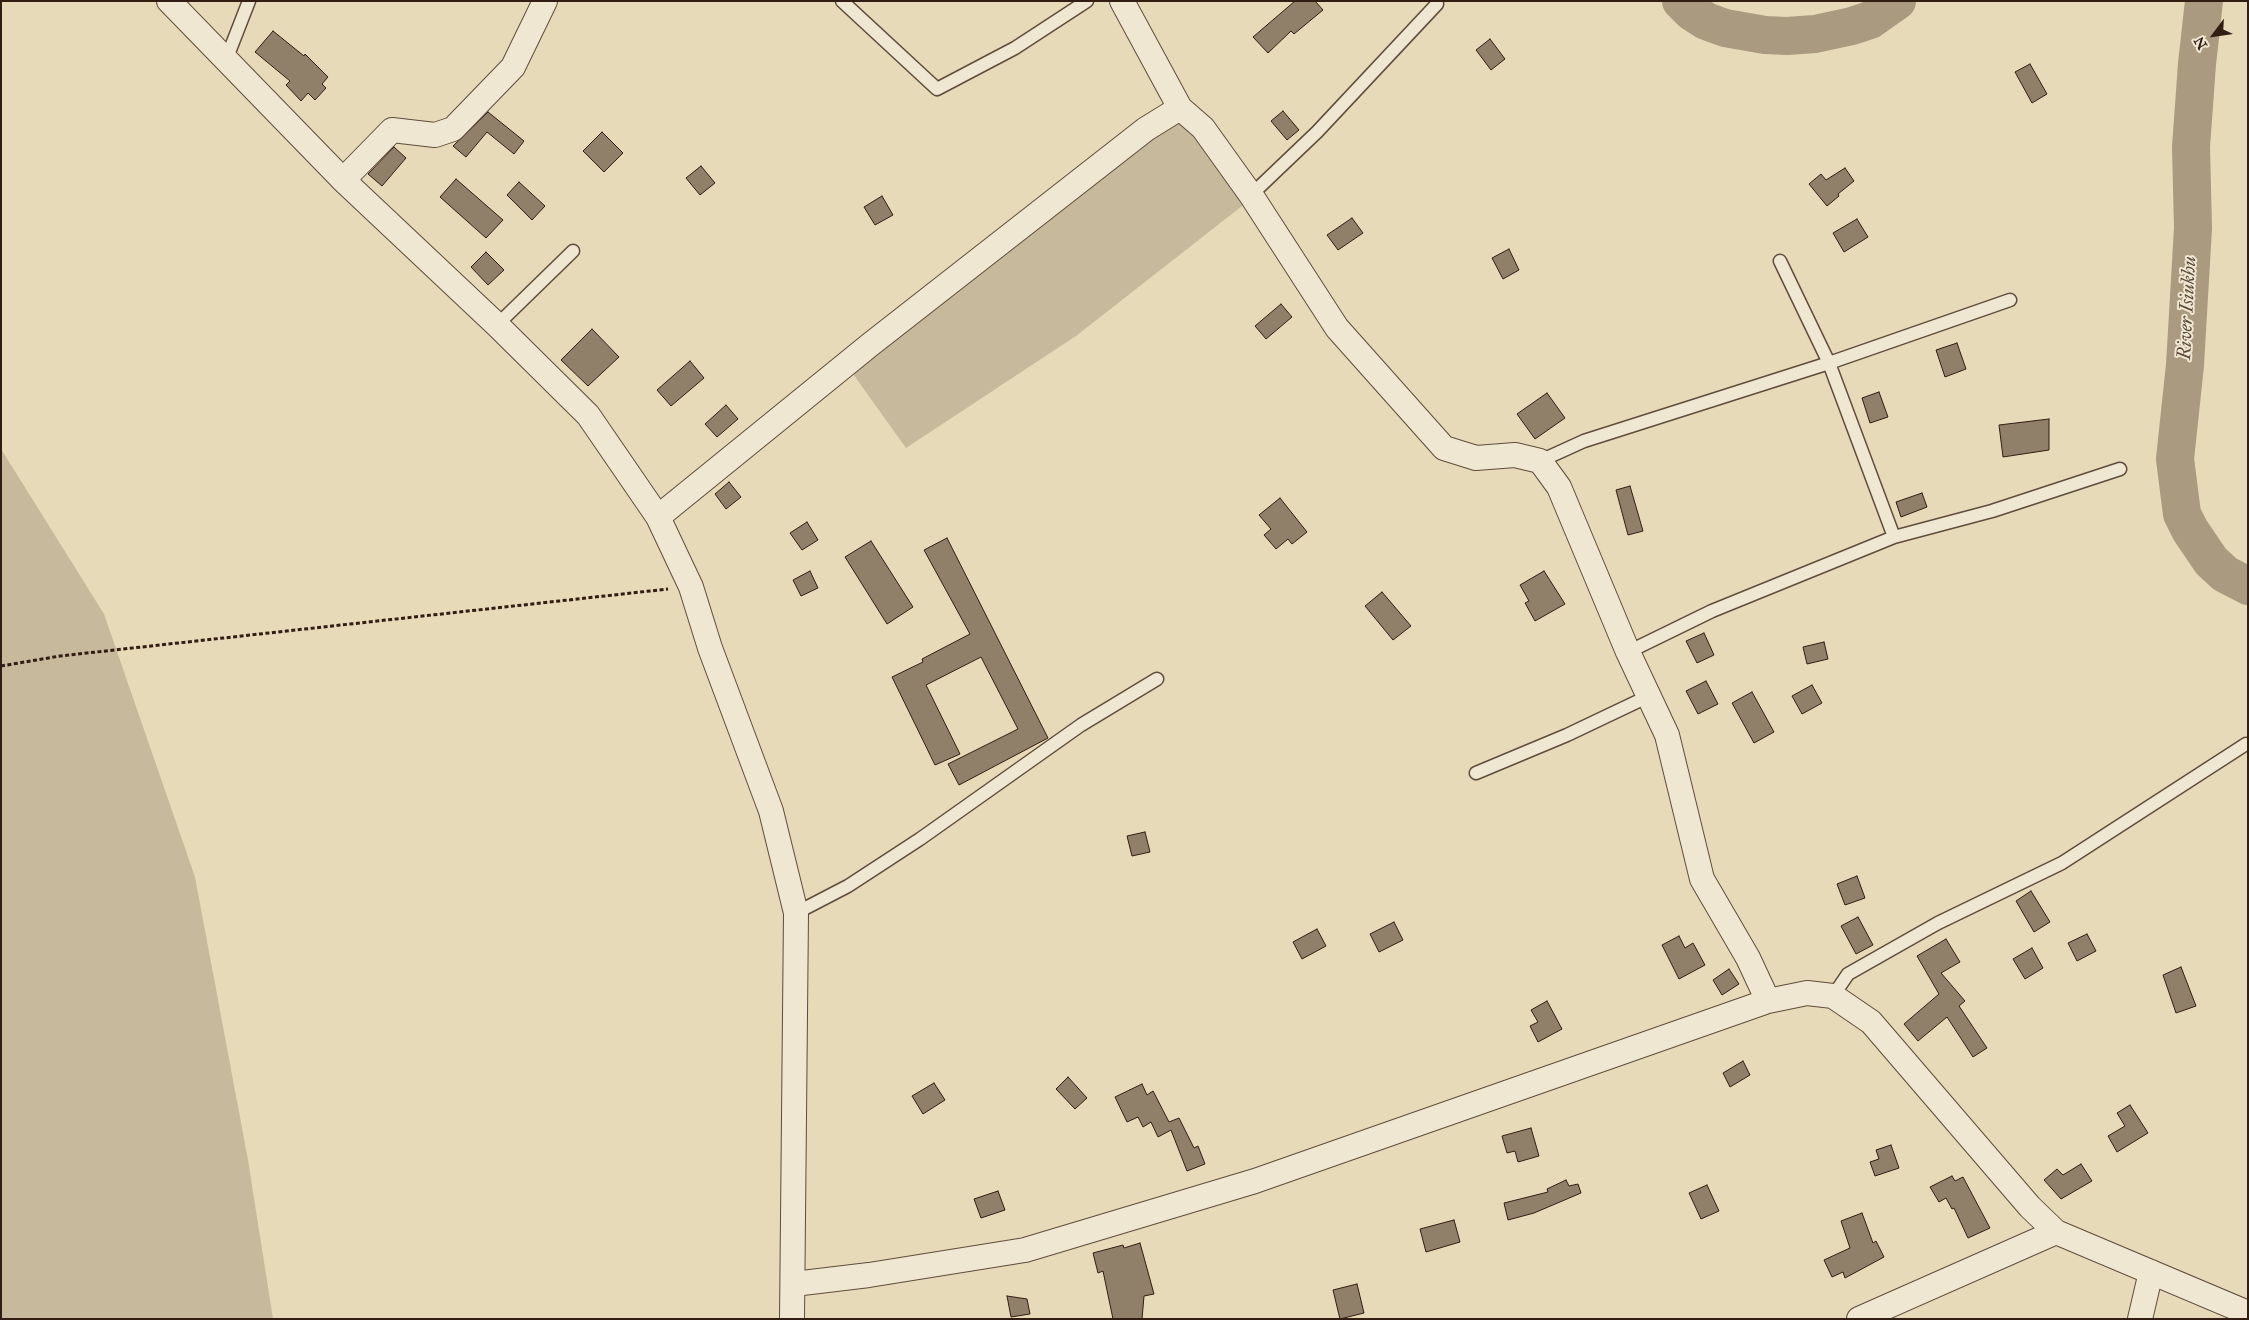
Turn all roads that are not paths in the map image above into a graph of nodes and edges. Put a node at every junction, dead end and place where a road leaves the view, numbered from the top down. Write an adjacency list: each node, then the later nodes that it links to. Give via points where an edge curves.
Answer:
1 (169, 1): 8 (street)
2 (249, 1): 8 (lane)
3 (545, 1): 10 (street, via 513,67 453,129 435,135 392,130)
4 (842, 1): 5 (lane, via 937,89 1015,48)
5 (1087, 1)
6 (1122, 1): 9 (street)
7 (1437, 4): 11 (lane, via 1317,132)
8 (226, 60): 10 (street)
9 (1180, 108): 11 (street, via 1203,128); 19 (street, via 1146,129 887,331)
10 (343, 180): 15 (street)
11 (1251, 195): 17 (street, via 1337,328 1444,448 1476,458 1515,455)
12 (573, 251): 15 (lane)
13 (1780, 261): 16 (lane)
14 (2010, 300): 16 (lane)
15 (497, 325): 19 (street, via 588,415)
16 (1829, 363): 17 (lane, via 1584,441); 20 (lane)
17 (1540, 462): 21 (street, via 1559,487)
18 (2120, 469): 20 (lane)
19 (658, 517): 26 (street, via 691,587 710,648 771,811)
20 (1894, 537): 21 (lane, via 1712,611)
21 (1628, 652): 23 (street)
22 (1157, 679): 26 (lane, via 1081,725 912,845 848,886)
23 (1649, 696): 25 (lane); 28 (street, via 1667,735 1702,879 1748,958)
24 (2246, 744): 27 (lane, via 2062,863 1938,923 1848,974)
25 (1476, 773)
26 (796, 913): 31 (street)
27 (1833, 996): 28 (street, via 1807,993); 29 (street, via 1871,1022 2030,1207)
28 (1768, 1001): 31 (street, via 1255,1182 1025,1250)
29 (2056, 1232): 30 (street); 34 (street)
30 (2151, 1272): 32 (street); 35 (street)
31 (794, 1284): 33 (street)
32 (2248, 1313)
33 (792, 1319)
34 (1859, 1319)
35 (2140, 1319)

